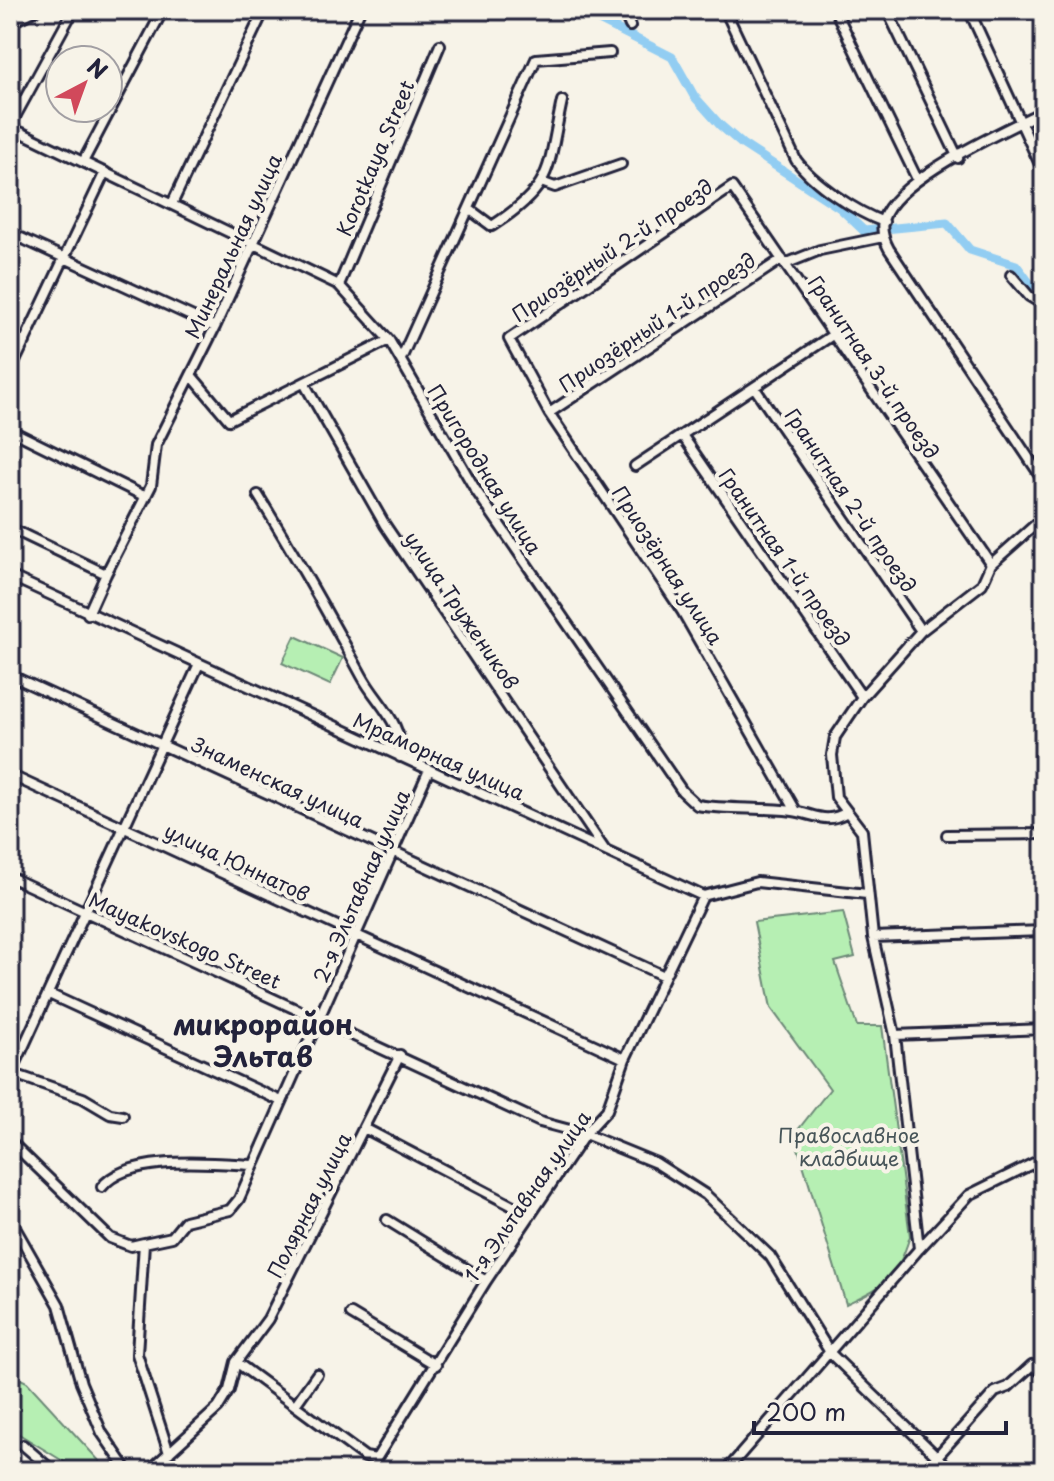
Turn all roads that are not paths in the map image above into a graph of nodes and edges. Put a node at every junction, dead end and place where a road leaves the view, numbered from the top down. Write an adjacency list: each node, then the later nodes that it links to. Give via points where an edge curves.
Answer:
1 (36, 10): 11 (street)
2 (163, 10): 20 (street)
3 (264, 10): 27 (street)
4 (360, 10): 32 (street, Минеральная улица)
5 (623, 10): 12 (street)
6 (725, 10): 29 (street, via 796,160 810,178)
7 (835, 10): 24 (street)
8 (887, 10): 19 (street)
9 (969, 10): 17 (street)
10 (69, 18): 18 (street)
11 (10, 23)
12 (630, 26)
13 (440, 45): 36 (street, Korotkaya Street)
14 (610, 53): 28 (street, via 536,59)
15 (562, 101): 25 (street)
16 (1044, 111): 17 (street)
17 (1022, 122): 19 (street); 23 (street)
18 (10, 127): 20 (street, Пригородная улица)
19 (958, 158): 24 (street)
20 (83, 162): 22 (street, Пригородная улица)
21 (621, 164): 25 (street, via 555,187)
22 (105, 172): 27 (street, Пригородная улица); 33 (street)
23 (1044, 173)
24 (917, 179): 29 (street)
25 (544, 183): 28 (street, via 525,205 492,226)
26 (732, 187): 34 (street, Гранитная 3-й проезд); 41 (street, Приозёрный 2-й проезд)
27 (172, 204): 32 (street, Пригородная улица)
28 (469, 209): 44 (street)
29 (883, 223): 31 (street)
30 (10, 233): 33 (street)
31 (883, 236): 34 (street, Приозёрный 1-й проезд); 53 (street)
32 (252, 241): 36 (street, Пригородная улица); 38 (street, Минеральная улица)
33 (64, 259): 38 (street); 43 (street)
34 (784, 261): 40 (street, Гранитная 3-й проезд); 49 (street, Приозёрный 1-й проезд)
35 (1011, 275): 37 (street)
36 (339, 285): 42 (street, Пригородная улица)
37 (1044, 305)
38 (215, 327): 46 (street, Минеральная улица)
39 (10, 335): 43 (street)
40 (831, 336): 48 (street); 58 (street, Гранитная 3-й проезд)
41 (509, 339): 49 (street, Приозёрная улица)
42 (389, 340): 44 (street, Пригородная улица); 47 (street)
43 (25, 342): 45 (street)
44 (401, 359): 70 (street, Пригородная улица, via 475,489 682,791 697,805)
45 (10, 372)
46 (191, 375): 47 (street, via 229,420); 55 (street, Минеральная улица, via 156,445)
47 (304, 383): 75 (street, улица Тружеников, via 385,525)
48 (754, 387): 51 (street); 62 (street, Гранитная 2-й проезд)
49 (549, 413): 70 (street, Приозёрная улица, via 682,611)
50 (10, 430): 55 (street)
51 (682, 435): 52 (street); 65 (street, Гранитная 1-й проезд)
52 (635, 466)
53 (1044, 481)
54 (258, 495): 67 (street, 2-я Эльтавная улица, via 327,606 364,680 386,707 397,731)
55 (146, 497): 59 (street, Минеральная улица)
56 (1044, 517): 58 (street)
57 (10, 528): 59 (street)
58 (991, 564): 62 (street, via 972,593)
59 (106, 574): 61 (street, Минеральная улица)
60 (10, 576): 61 (street, Мраморная улица)
61 (88, 614): 63 (street, Мраморная улица)
62 (921, 631): 65 (street)
63 (198, 666): 66 (street); 67 (street, Мраморная улица)
64 (10, 675): 66 (street, Знаменская улица)
65 (862, 697): 71 (street, via 835,737 832,755 836,797)
66 (162, 745): 72 (street); 76 (street, Знаменская улица)
67 (400, 757): 68 (street, Мраморная улица)
68 (429, 770): 75 (street, Мраморная улица); 76 (street, 2-я Эльтавная улица)
69 (10, 775): 72 (street, улица Юннатов)
70 (796, 811): 71 (street, Пригородная улица, via 812,819 835,819)
71 (847, 812): 78 (street, via 862,831)
72 (125, 827): 80 (street); 82 (street, улица Юннатов)
73 (1044, 834): 74 (street)
74 (947, 835)
75 (604, 849): 79 (street, Мраморная улица)
76 (391, 852): 82 (street, 2-я Эльтавная улица); 84 (street, Знаменская улица)
77 (10, 877): 80 (street, Mayakovskogo Street)
78 (867, 894): 79 (street, via 757,882); 83 (street)
79 (703, 896): 84 (street, 1-я Эльтавная улица)
80 (87, 914): 85 (street); 86 (street, Mayakovskogo Street)
81 (1044, 931): 83 (street)
82 (355, 934): 86 (street, 2-я Эльтавная улица); 90 (street, улица Юннатов)
83 (873, 937): 88 (street)
84 (664, 976): 90 (street, 1-я Эльтавная улица)
85 (49, 994): 91 (street); 92 (street)
86 (320, 1018): 89 (street, Mayakovskogo Street); 92 (street, 2-я Эльтавная улица)
87 (1044, 1029): 88 (street)
88 (895, 1035): 104 (street)
89 (400, 1055): 94 (street, Полярная улица); 95 (street, Mayakovskogo Street, via 540,1122)
90 (625, 1059): 95 (street, 1-я Эльтавная улица, via 607,1110)
91 (11, 1075): 93 (street)
92 (281, 1101): 98 (street, 2-я Эльтавная улица)
93 (123, 1116)
94 (366, 1129): 100 (street); 108 (street, Полярная улица, via 268,1319)
95 (585, 1134): 100 (street, 1-я Эльтавная улица); 107 (street, Mayakovskogo Street, via 656,1163 706,1195 770,1256)
96 (10, 1141): 103 (street, via 110,1238 131,1246)
97 (1044, 1158): 104 (street, via 969,1195)
98 (252, 1165): 99 (street, via 125,1168); 103 (street, 2-я Эльтавная улица, via 230,1210 185,1221 172,1237)
99 (102, 1187)
100 (530, 1215): 105 (street, 1-я Эльтавная улица)
101 (10, 1219): 117 (street, via 59,1305 81,1383 102,1433)
102 (387, 1220): 105 (street)
103 (144, 1243): 114 (street, via 137,1354)
104 (919, 1249): 107 (street)
105 (486, 1281): 109 (street, 1-я Эльтавная улица)
106 (351, 1314): 109 (street)
107 (831, 1354): 115 (street, Mayakovskogo Street); 119 (street)
108 (236, 1362): 112 (street); 114 (street, Полярная улица, via 218,1408)
109 (436, 1365): 112 (street, 1-я Эльтавная улица, via 376,1459 365,1457)
110 (317, 1374): 112 (street)
111 (1044, 1374): 115 (street, via 1035,1365 995,1392)
112 (295, 1405)
113 (23, 1445): 116 (street)
114 (169, 1453): 118 (street, Полярная улица)
115 (937, 1457): 120 (street); 121 (street, Mayakovskogo Street)
116 (53, 1471)
117 (128, 1471)
118 (149, 1471)
119 (726, 1471)
120 (924, 1471)
121 (952, 1471)

